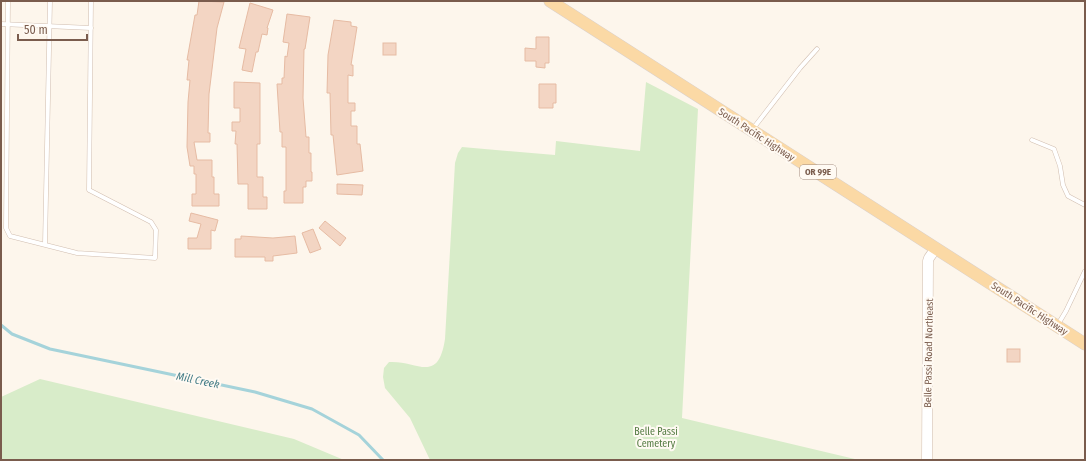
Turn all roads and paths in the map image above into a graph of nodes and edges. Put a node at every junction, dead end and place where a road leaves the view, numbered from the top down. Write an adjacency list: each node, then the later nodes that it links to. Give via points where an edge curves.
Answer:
1 (8, 1): 6 (lane)
2 (50, 1): 7 (lane)
3 (91, 1): 8 (lane)
4 (550, 1): 10 (main road, South Pacific Highway / OR 99E)
5 (1, 24): 6 (lane)
6 (8, 24): 7 (lane); 13 (lane, via 6,228 10,236)
7 (49, 26): 8 (lane); 13 (lane)
8 (91, 28): 13 (lane, via 89,190 151,222 156,230 155,258 77,253)
9 (817, 49): 10 (lane)
10 (752, 130): 14 (main road, South Pacific Highway / OR 99E)
11 (1032, 140): 12 (lane, via 1054,149 1068,196)
12 (1085, 205)
13 (45, 244)
14 (936, 248): 16 (main road, South Pacific Highway / OR 99E); 18 (street, Belle Passi Road Northeast, via 928,261)
15 (1085, 271): 16 (lane)
16 (1057, 326): 17 (main road, South Pacific Highway / OR 99E)
17 (1085, 344)
18 (927, 460)

